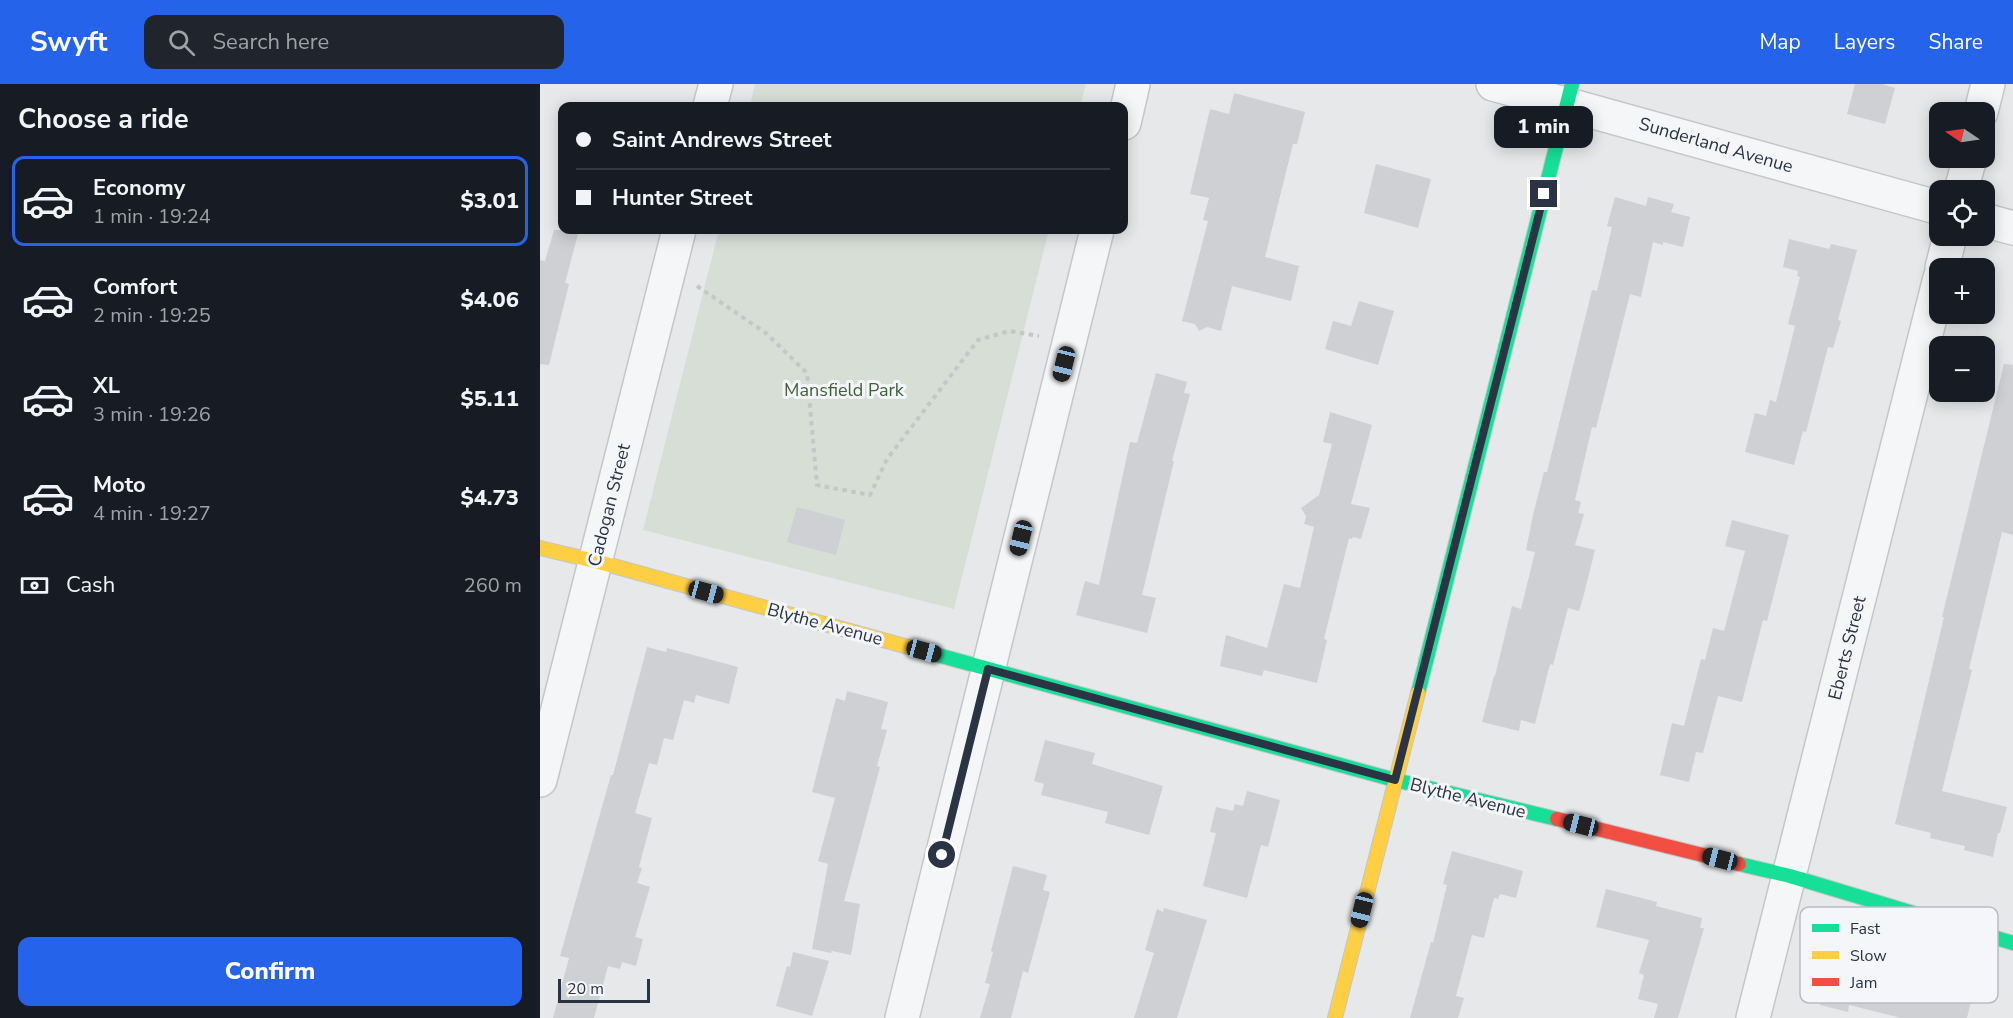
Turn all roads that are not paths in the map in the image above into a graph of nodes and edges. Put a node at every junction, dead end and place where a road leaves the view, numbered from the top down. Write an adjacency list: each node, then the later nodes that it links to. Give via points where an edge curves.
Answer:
1 (716, 84): 6 (street)
2 (1133, 84): 8 (street)
3 (1492, 84): 5 (street, Sunderland Avenue)
4 (1988, 84): 7 (street)
5 (1570, 94): 9 (street, Sunderland Avenue); 19 (street)
6 (711, 102)
7 (1984, 102)
8 (1128, 106)
9 (1929, 205)
10 (1995, 223): 11 (street)
11 (2013, 228)
12 (678, 234): 16 (street, Cadogan Street)
13 (1096, 234): 17 (street)
14 (1929, 322): 20 (street, Eberts Street)
15 (540, 548): 16 (street, Blythe Avenue)
16 (595, 561): 17 (street, Blythe Avenue); 18 (street, Cadogan Street)
17 (988, 669): 19 (street, Blythe Avenue); 24 (street)
18 (540, 780)
19 (1395, 780): 20 (street, Blythe Avenue); 25 (street)
20 (1790, 876): 21 (street, Blythe Avenue); 26 (street, Eberts Street)
21 (1893, 907)
22 (1998, 938): 23 (street, Blythe Avenue)
23 (2013, 943)
24 (902, 1018)
25 (1335, 1018)
26 (1754, 1018)

